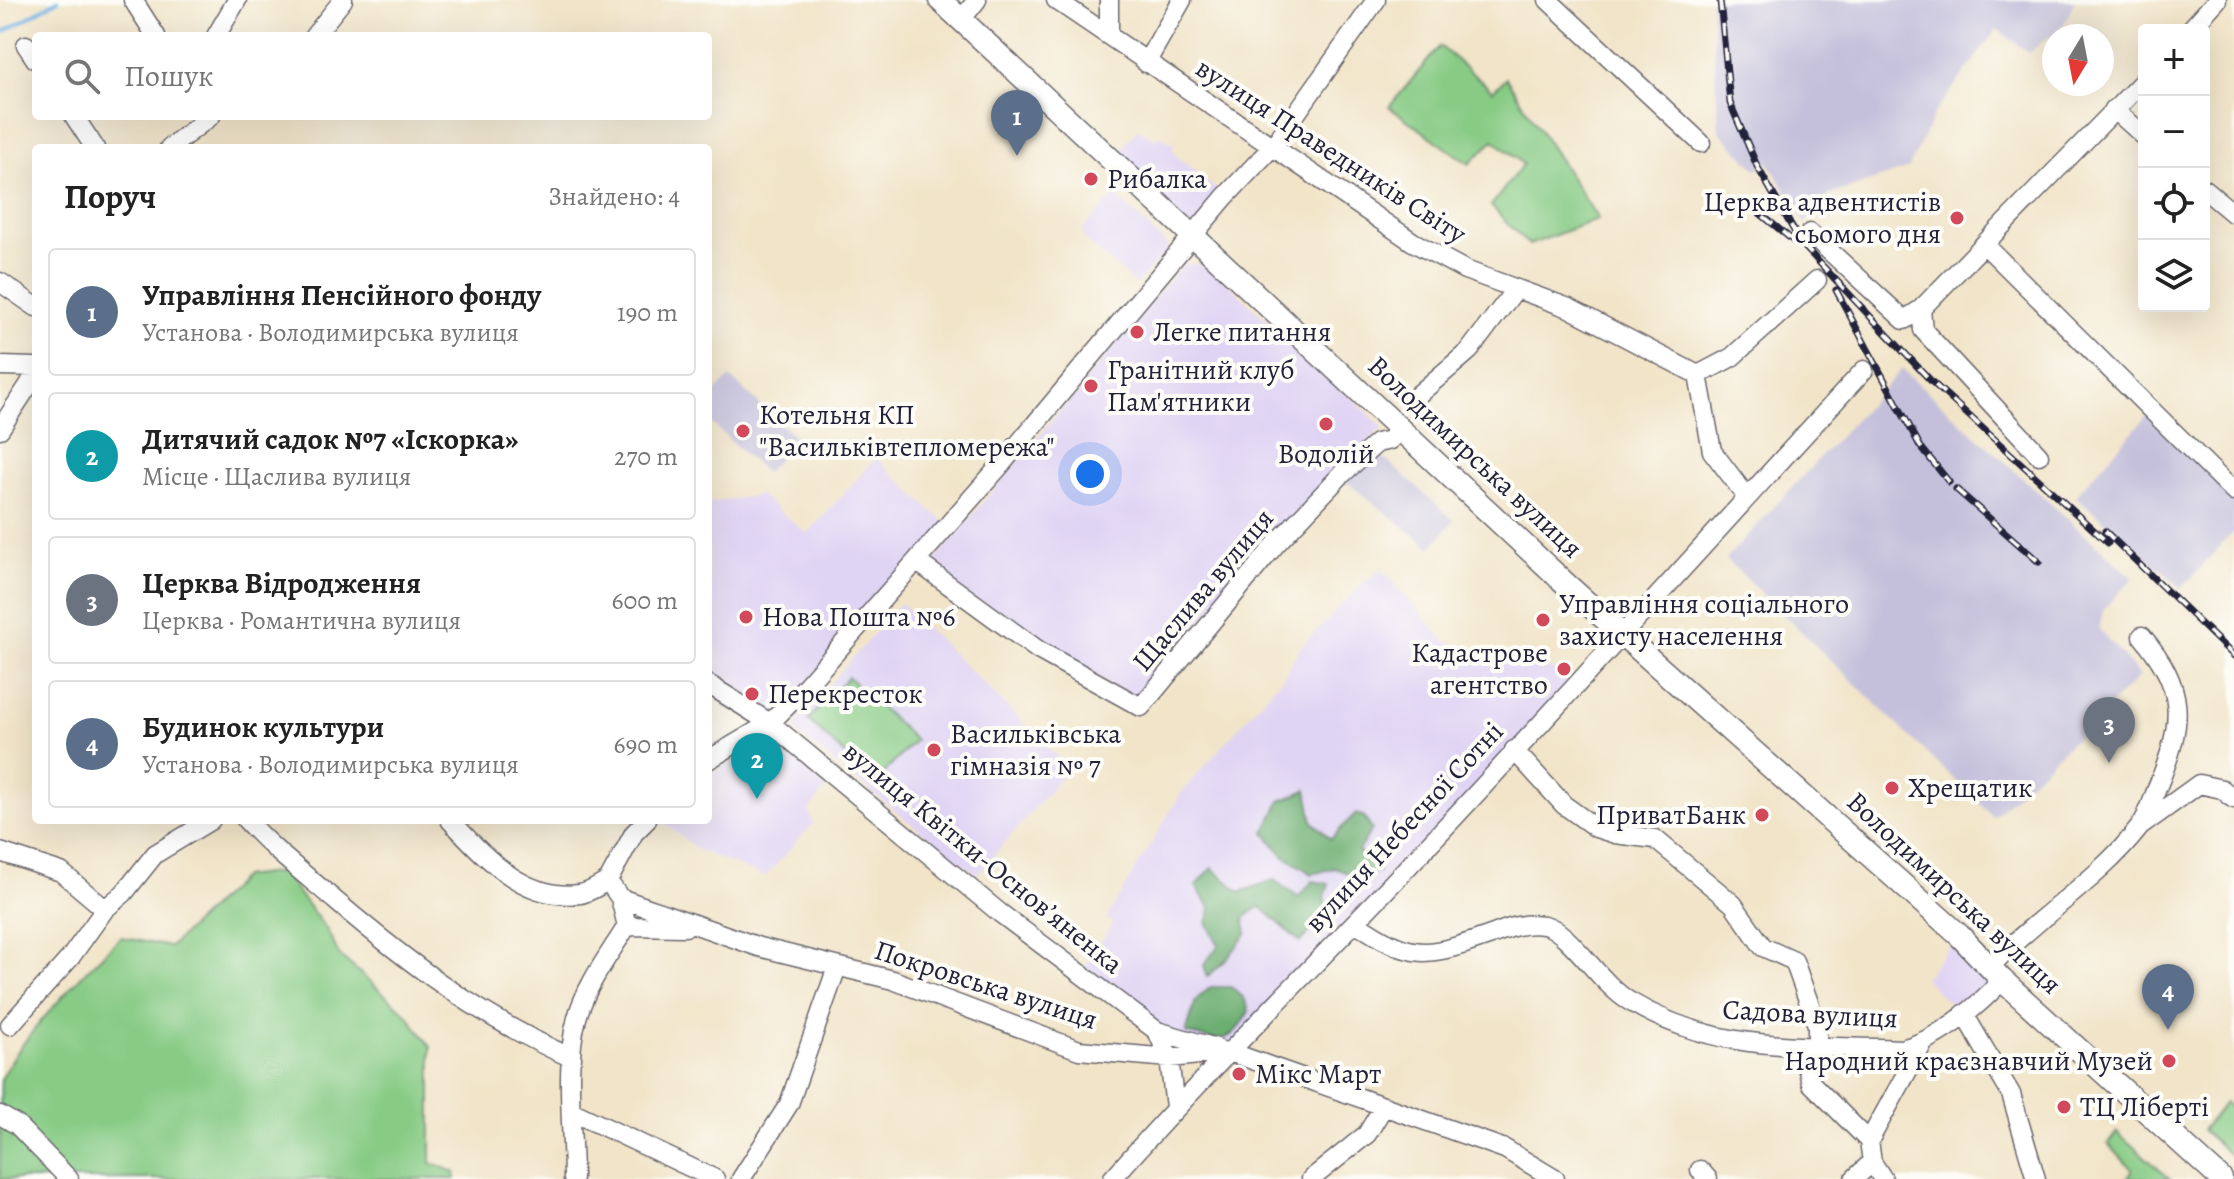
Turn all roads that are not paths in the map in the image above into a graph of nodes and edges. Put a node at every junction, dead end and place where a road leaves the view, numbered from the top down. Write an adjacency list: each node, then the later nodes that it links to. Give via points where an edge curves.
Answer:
1 (133, 0): 15 (street)
2 (237, 0): 16 (street)
3 (343, 0): 17 (street)
4 (940, 0): 13 (main road, Володимирська вулиця)
5 (977, 0): 13 (street)
6 (1056, 0): 18 (street, вулиця Праведників Світу)
7 (1109, 0): 18 (street)
8 (1195, 0): 12 (street)
9 (1376, 0): 28 (street)
10 (1548, 0): 25 (street)
11 (2217, 0): 14 (street)
12 (1178, 8): 19 (street)
13 (961, 20): 32 (main road, Володимирська вулиця)
14 (2195, 24)
15 (153, 32)
16 (218, 32)
17 (317, 32)
18 (1109, 34): 19 (street, вулиця Праведників Світу)
19 (1146, 63): 28 (street, вулиця Праведників Світу)
20 (2138, 86): 21 (street)
21 (2114, 109): 24 (street); 33 (street)
22 (77, 120): 26 (street)
23 (203, 120): 27 (street)
24 (2138, 131)
25 (1701, 143)
26 (92, 144)
27 (174, 144)
28 (1274, 145): 32 (street); 36 (street, вулиця Праведників Світу, via 1413,242)
29 (2210, 194): 30 (street)
30 (2234, 214)
31 (1810, 233): 38 (street, via 1904,320)
32 (1192, 236): 46 (main road, Володимирська вулиця); 50 (street)
33 (1984, 244): 38 (street); 48 (street)
34 (1817, 280): 42 (street, via 1732,357)
35 (0, 282): 37 (street)
36 (1515, 290): 42 (street, вулиця Праведників Світу, via 1569,308); 44 (street, via 1469,351)
37 (32, 304)
38 (1921, 309): 47 (street, via 1923,330)
39 (0, 366): 40 (street)
40 (32, 367)
41 (1864, 370): 49 (street, вулиця Небесної Сотні)
42 (1698, 375): 49 (street, via 1712,451)
43 (32, 380): 45 (street)
44 (1412, 400)
45 (0, 429)
46 (1401, 429): 50 (street, Щаслива вулиця, via 1340,476 1276,544 1141,707 1038,650); 51 (main road, Володимирська вулиця)
47 (2039, 455)
48 (2234, 492)
49 (1747, 497): 51 (street, вулиця Небесної Сотні)
50 (916, 561): 54 (street)
51 (1624, 635): 55 (street, вулиця Небесної Сотні); 71 (main road, Володимирська вулиця)
52 (2142, 636): 62 (street, via 2165,663 2176,708 2174,742)
53 (712, 687): 54 (street, вулиця Квітки-Основʼяненка)
54 (770, 723): 56 (street); 74 (street, вулиця Квітки-Основʼяненка, via 1000,913)
55 (1514, 750): 67 (street, вулиця Небесної Сотні); 76 (street, via 1564,805 1596,828 1655,839 1733,904 1763,947 1794,961 1817,1025)
56 (712, 758)
57 (2234, 799): 62 (street, Садова вулиця, via 2222,789 2199,784)
58 (204, 824): 66 (street, via 155,854)
59 (250, 824): 78 (street, via 275,852 397,954 514,1033)
60 (454, 824): 64 (street, via 506,875 539,890 581,894)
61 (643, 824): 64 (street)
62 (2141, 826): 71 (street, Садова вулиця)
63 (0, 852): 66 (street, via 61,872)
64 (608, 881): 65 (street)
65 (620, 898): 68 (street); 69 (street, Покровська вулиця)
66 (105, 909): 73 (street)
67 (1355, 922): 76 (street, Садова вулиця, via 1398,950 1415,952 1446,949 1516,925 1548,925 1561,932 1609,988 1658,1017 1728,1042); 77 (street, вулиця Небесної Сотні)
68 (627, 926): 69 (street); 78 (street, via 577,1018)
69 (701, 928): 70 (street, Покровська вулиця)
70 (837, 967): 79 (street, Покровська вулиця, via 893,980 1079,1050); 89 (street, via 789,1104)
71 (1997, 973): 72 (street, Садова вулиця); 96 (main road, Володимирська вулиця)
72 (1964, 1014): 75 (street, Садова вулиця); 95 (street, via 2011,1094)
73 (10, 1025)
74 (1157, 1031): 77 (street); 79 (street, вулиця Квітки-Основʼяненка)
75 (1922, 1045): 76 (street, Садова вулиця); 84 (street)
76 (1810, 1046): 84 (street, via 1811,1083)
77 (1230, 1052): 79 (street, Покровська вулиця); 80 (street, Покровська вулиця); 81 (street, вулиця Небесної Сотні)
78 (572, 1058): 82 (street)
79 (1169, 1058): 81 (street, вулиця Квітки-Основʼяненка)
80 (1384, 1106): 91 (street, via 1367,1134); 92 (street, Покровська вулиця, via 1505,1149)
81 (1175, 1107): 90 (street, вулиця Небесної Сотні)
82 (573, 1112): 87 (street); 88 (street)
83 (0, 1115): 86 (street, via 17,1125)
84 (1869, 1141): 85 (street)
85 (1872, 1162): 93 (street); 94 (street)
86 (69, 1179)
87 (573, 1179)
88 (715, 1179)
89 (741, 1179)
90 (1112, 1179)
91 (1311, 1179)
92 (1555, 1179)
93 (1854, 1179)
94 (1883, 1179)
95 (2036, 1179)
96 (2221, 1179)

